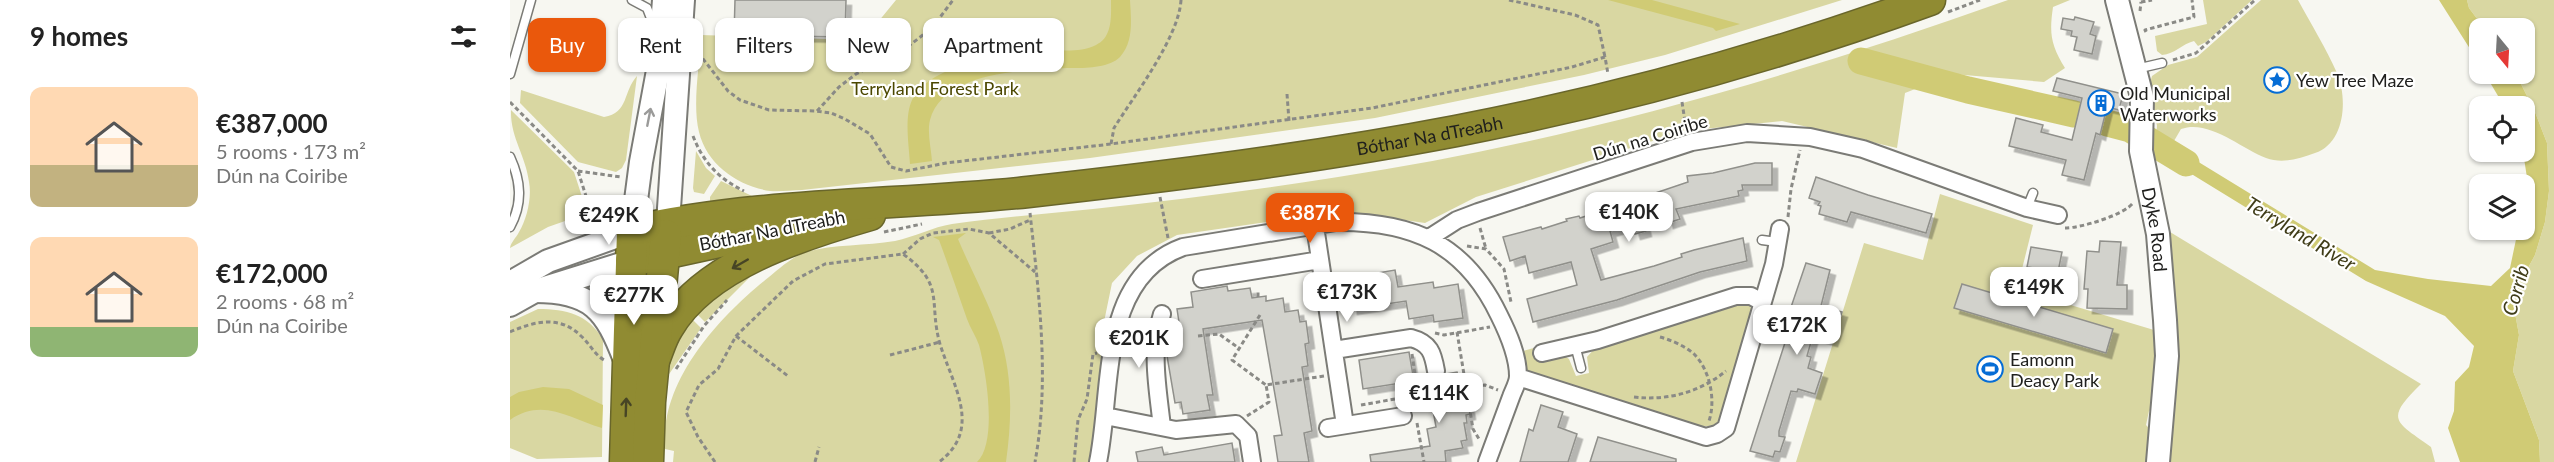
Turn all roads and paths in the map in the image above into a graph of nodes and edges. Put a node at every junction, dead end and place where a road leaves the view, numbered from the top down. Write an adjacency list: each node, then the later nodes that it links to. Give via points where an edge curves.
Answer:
1 (531, 0): 21 (lane)
2 (632, 0): 13 (lane, via 650,12)
3 (953, 0): 26 (path, via 932,28 906,48 856,74)
4 (1181, 0): 31 (path, via 1167,41 1114,128)
5 (1509, 0): 16 (path, via 1575,15 1598,25)
6 (1930, 0): 39 (highway, Bóthar Na dTreabh, via 1679,79 1458,130 1265,162 1026,192)
7 (2117, 0): 19 (main road, Dyke Road)
8 (2152, 0): 11 (path)
9 (2192, 0): 15 (path, via 2194,17 2145,30)
10 (2255, 0): 18 (path, via 2196,53)
11 (2141, 2)
12 (670, 3): 14 (main road); 44 (main road)
13 (652, 18)
14 (667, 18)
15 (2148, 40)
16 (1605, 57): 22 (path); 27 (path, via 1372,108)
17 (703, 59): 26 (path, via 728,92 747,103 769,110)
18 (2162, 63): 19 (lane)
19 (2135, 70): 37 (main road, Dyke Road, via 2142,97 2141,151)
20 (658, 72): 47 (main road, one-way to 20, via 640,162)
21 (510, 74)
22 (1608, 74)
23 (1287, 94): 27 (path)
24 (1682, 100): 30 (path, via 1683,120)
25 (510, 102): 33 (path)
26 (816, 111): 31 (path, via 831,113 870,134 891,167 906,171)
27 (1289, 121): 31 (path)
28 (691, 127): 35 (path, via 708,164 726,181)
29 (1802, 136): 30 (street, Dún na Coiribe, via 1747,133); 42 (street, Dún na Coiribe, via 1863,149 2030,201); 50 (path, via 1788,225)
30 (1692, 142): 40 (street, Dún na Coiribe)
31 (1111, 144)
32 (510, 157): 46 (lane, via 520,189 518,209)
33 (578, 171): 34 (path); 41 (path)
34 (622, 177)
35 (747, 192)
36 (1159, 196): 53 (path)
37 (2149, 197): 42 (path, via 2104,219 2072,228 2054,228); 116 (main road, Dyke Road, via 2158,234 2168,356)
38 (1029, 207): 43 (path)
39 (921, 212): 44 (highway, Bóthar Na dTreabh, via 783,208); 48 (path, via 900,230); 54 (highway, Bóthar Na dTreabh); 83 (highway, one-way to 83, via 783,243 740,264 686,306)
40 (1474, 213): 51 (street, Dún na Coiribe); 52 (path)
41 (592, 215)
42 (2058, 215)
43 (1031, 219): 49 (path, via 1010,229); 58 (path)
44 (668, 223): 47 (highway, Bóthar Na dTreabh); 54 (highway)
45 (1315, 226): 51 (street, via 1360,222); 53 (street, via 1214,240); 56 (street)
46 (510, 227)
47 (632, 231): 57 (highway); 60 (main road, via 548,261)
48 (880, 232)
49 (989, 232): 55 (path, via 933,233); 58 (path)
50 (1773, 237): 65 (street, via 1774,264)
51 (1428, 238): 69 (street, via 1465,263 1491,297)
52 (1486, 249)
53 (1172, 251): 80 (street, via 1137,278 1126,298)
54 (664, 252): 57 (highway, Bóthar Na dTreabh); 83 (highway)
55 (903, 254): 73 (path, via 825,264 793,281); 76 (path, via 924,270 928,278)
56 (1320, 260): 59 (street); 79 (street)
57 (631, 261): 62 (main road); 83 (highway)
58 (1036, 273): 112 (path, via 1043,384)
59 (1202, 279)
60 (510, 284)
61 (1258, 290): 64 (path)
62 (535, 291): 66 (main road); 83 (main road, via 571,294 595,307)
63 (732, 295): 83 (path, via 704,326)
64 (1258, 297)
65 (1762, 302): 70 (street, via 1751,296 1736,296); 104 (street, via 1726,428 1717,434)
66 (510, 304)
67 (1162, 314): 102 (street, via 1156,353)
68 (1260, 315): 78 (path)
69 (1503, 322): 72 (path); 90 (street)
70 (1639, 327): 77 (street); 91 (path, via 1693,354)
71 (510, 332): 83 (path, via 528,324 562,323 582,336 597,355)
72 (1457, 332): 75 (path, via 1409,332); 93 (path)
73 (736, 336): 88 (path); 109 (path, via 718,369 699,385 686,412)
74 (1198, 336): 78 (path, via 1219,334)
75 (1411, 338): 79 (street); 86 (street, via 1429,347); 89 (path)
76 (940, 342): 82 (path); 111 (path, via 961,400 962,427 953,452)
77 (1575, 345): 81 (street); 84 (lane)
78 (1240, 349): 92 (path, via 1232,360)
79 (1334, 350): 87 (street)
80 (1113, 352): 98 (street); 113 (path, via 1093,354 1087,399 1078,420)
81 (1542, 353)
82 (890, 355)
83 (641, 365): 107 (highway, one-way to 83); 108 (highway)
84 (1581, 368)
85 (1728, 369): 91 (path)
86 (1436, 371)
87 (1337, 374): 92 (path); 101 (street)
88 (788, 376)
89 (1416, 376)
90 (1518, 378): 95 (street); 104 (street)
91 (1709, 383): 96 (path, via 1687,393); 104 (path, via 1712,411)
92 (1266, 386): 100 (path, via 1269,402)
93 (1467, 386): 95 (path, via 1485,385); 106 (path, via 1473,429)
94 (1418, 395): 97 (path)
95 (1511, 395): 106 (street)
96 (1630, 396)
97 (1361, 405)
98 (1105, 416): 102 (street); 114 (street)
99 (1403, 416): 101 (street)
100 (1236, 424): 102 (street); 115 (street, via 1248,436)
101 (1345, 425): 103 (street)
102 (1162, 427)
103 (1328, 428)
104 (1703, 435)
105 (819, 447): 110 (path)
106 (1488, 459)
107 (625, 462)
108 (648, 462)
109 (715, 462)
110 (815, 462)
111 (939, 462)
112 (1035, 462)
113 (1074, 462)
114 (1098, 462)
115 (1252, 462)
116 (2158, 462)

